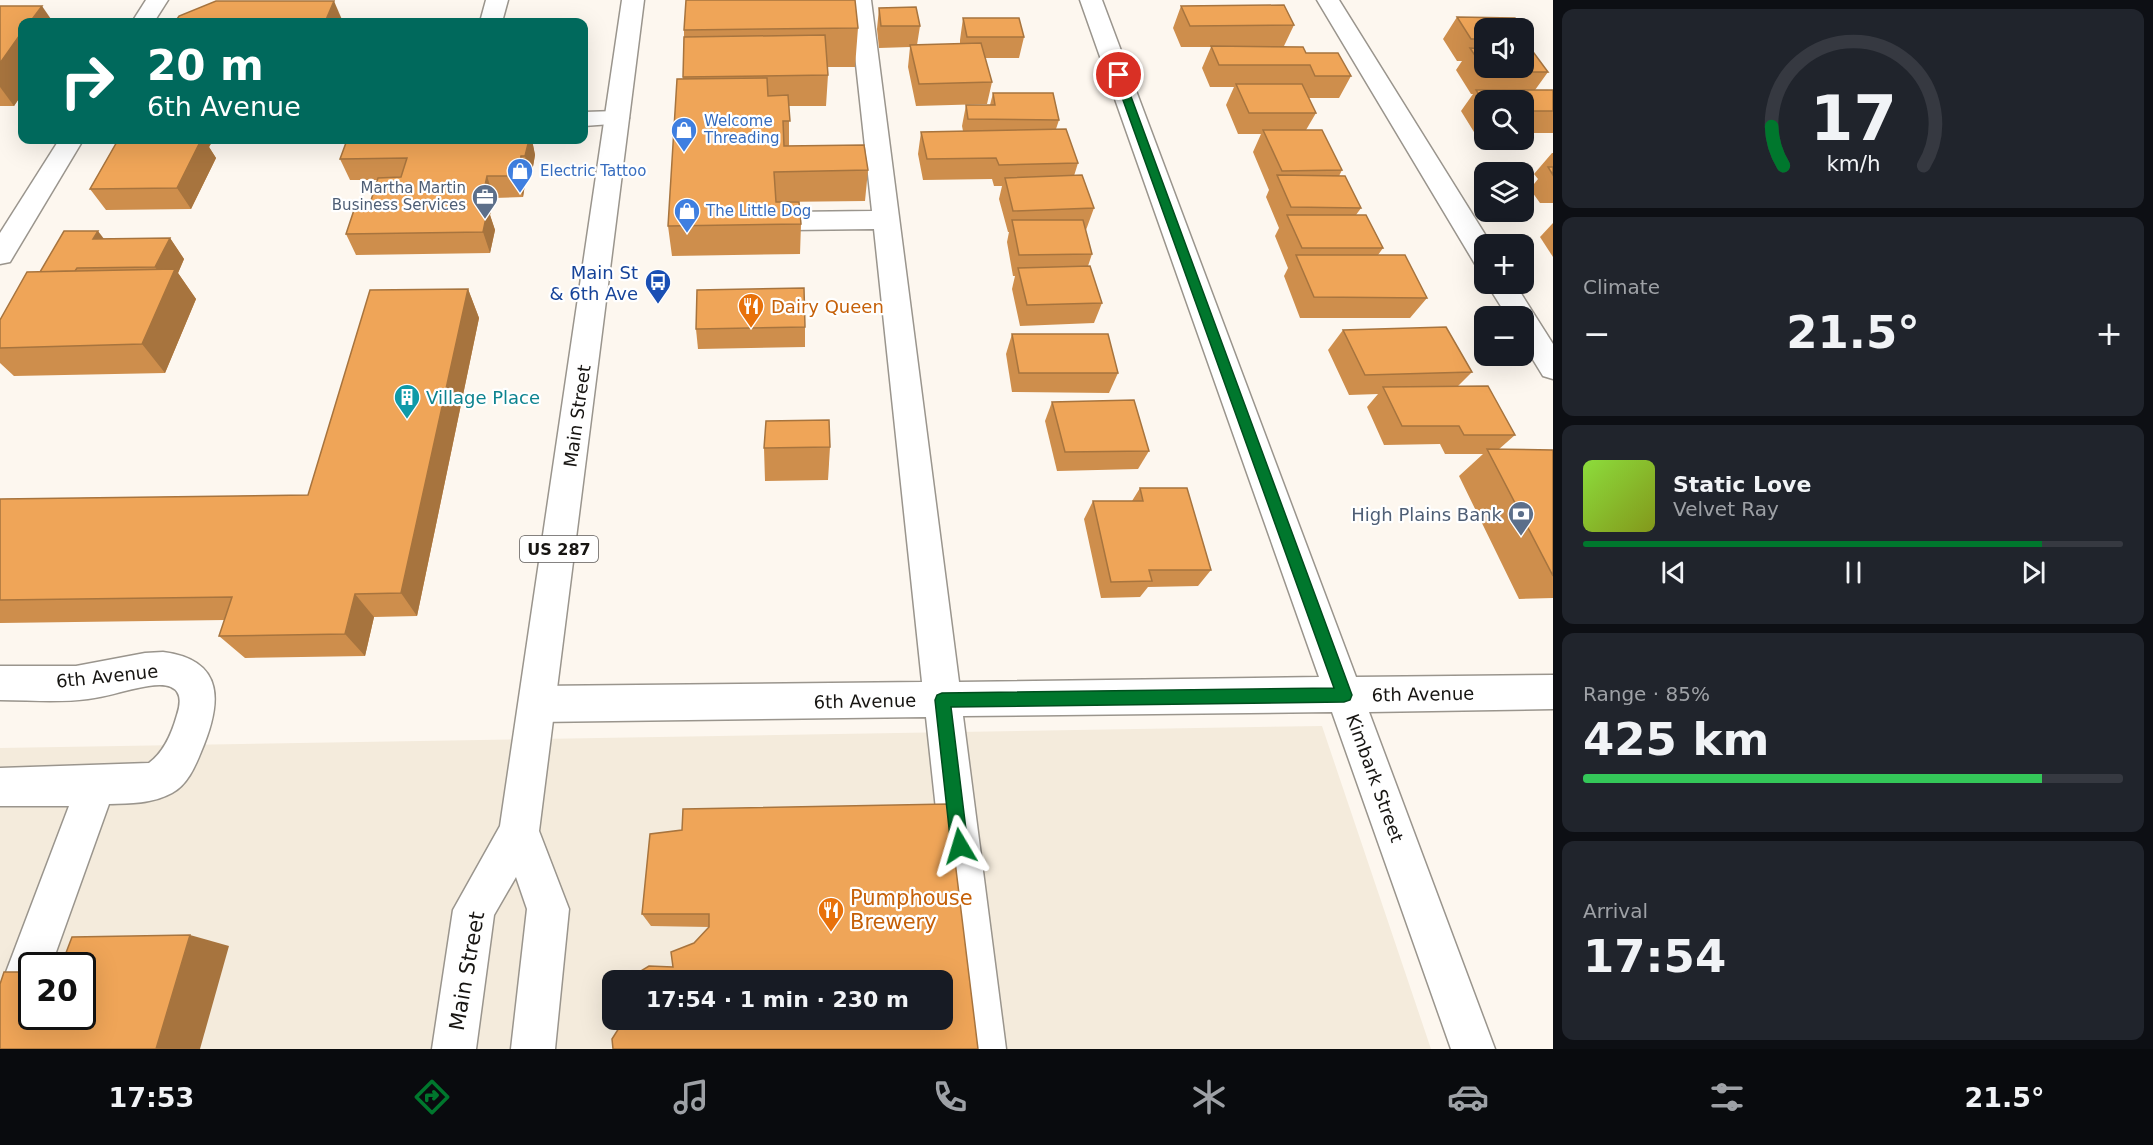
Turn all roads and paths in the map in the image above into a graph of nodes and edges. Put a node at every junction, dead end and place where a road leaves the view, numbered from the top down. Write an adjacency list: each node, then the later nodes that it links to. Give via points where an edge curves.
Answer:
1 (156, 0): 7 (main road)
2 (497, 0): 8 (main road)
3 (633, 0): 10 (main road, Main Street / US 287)
4 (860, 0): 12 (main road)
5 (1091, 0): 20 (main road, Kimbark Street)
6 (1328, 0): 14 (main road)
7 (145, 18)
8 (492, 18)
9 (588, 118): 10 (main road)
10 (617, 118): 22 (main road, Main Street / US 287)
11 (69, 144): 15 (main road)
12 (886, 220): 13 (main road); 21 (main road)
13 (790, 221)
14 (1474, 239)
15 (0, 255)
16 (1534, 337): 17 (main road)
17 (1553, 368)
18 (0, 683): 23 (main road, 6th Avenue, via 100,680 140,669 173,670 191,681 197,694 196,715 177,762 159,780)
19 (1553, 692): 20 (main road, 6th Avenue)
20 (1344, 695): 21 (main road, 6th Avenue); 30 (main road, Kimbark Street)
21 (942, 700): 22 (main road, 6th Avenue); 29 (main road)
22 (537, 704): 25 (main road, Main Street / US 287)
23 (96, 786): 24 (main road, 6th Avenue); 26 (main road)
24 (0, 787)
25 (519, 831): 27 (main road, Main Street / US 287, via 474,910); 28 (main road, Main Street / US 287, via 548,909)
26 (0, 1047)
27 (454, 1049)
28 (533, 1049)
29 (984, 1049)
30 (1473, 1049)

